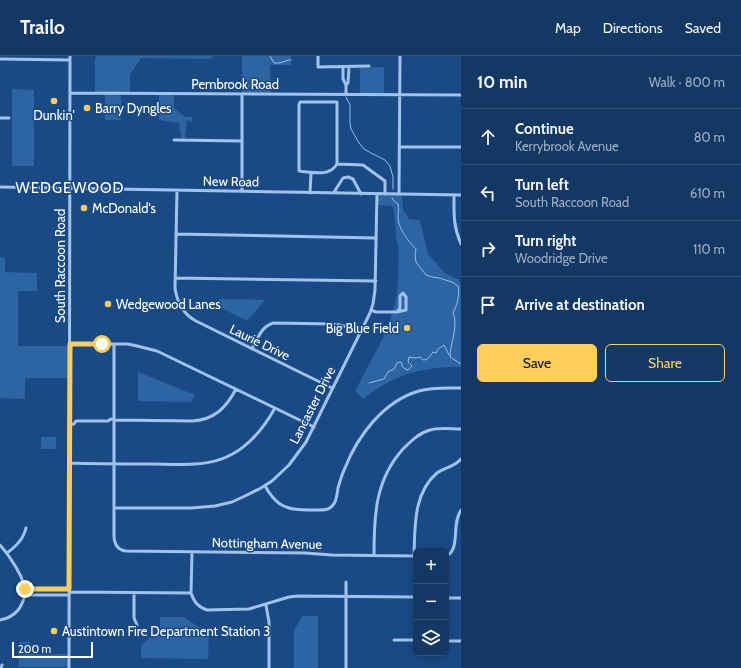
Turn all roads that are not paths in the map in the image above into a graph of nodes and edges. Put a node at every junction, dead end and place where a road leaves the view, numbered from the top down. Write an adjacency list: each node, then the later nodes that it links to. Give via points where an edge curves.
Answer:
1 (318, 56): 6 (street, via 318,67)
2 (400, 56): 13 (street)
3 (70, 58): 4 (street); 9 (street, South Raccoon Road)
4 (0, 59)
5 (369, 66): 7 (street)
6 (343, 67): 7 (street); 8 (street, via 343,80)
7 (349, 67): 8 (street)
8 (346, 85): 12 (street)
9 (70, 93): 10 (street, Pembrook Road); 25 (street, South Raccoon Road)
10 (242, 94): 11 (street, Pembrook Road); 19 (street)
11 (298, 94): 12 (street, Pembrook Road); 15 (street)
12 (346, 94): 13 (street, Pembrook Road)
13 (400, 94): 14 (street, Pembrook Road); 20 (street)
14 (461, 95)
15 (300, 102): 22 (street, via 337,102); 23 (street, via 299,171)
16 (0, 118): 17 (street)
17 (9, 118)
18 (174, 140): 19 (street)
19 (242, 141): 27 (street)
20 (400, 147): 21 (street); 33 (street)
21 (461, 147)
22 (337, 164): 23 (street, via 329,172); 32 (street, via 364,165 385,181)
23 (311, 173): 28 (street)
24 (0, 187): 25 (street, New Road)
25 (70, 188): 26 (street, New Road); 44 (street, South Raccoon Road)
26 (177, 190): 27 (street, New Road); 36 (street, Laurie Drive)
27 (242, 191): 28 (street, New Road)
28 (310, 193): 29 (street, New Road)
29 (334, 193): 30 (street, New Road); 30 (street, via 343,178 348,177 353,179)
30 (361, 194): 31 (street, New Road)
31 (377, 194): 32 (street, New Road); 37 (street, Lancaster Drive)
32 (385, 194): 33 (street, New Road)
33 (399, 194): 34 (street, New Road)
34 (454, 195): 35 (street, New Road); 38 (street, via 454,222)
35 (461, 195)
36 (176, 234): 37 (street); 39 (street, Laurie Drive)
37 (376, 238): 40 (street, Lancaster Drive)
38 (461, 244)
39 (175, 278): 40 (street); 46 (street, Laurie Drive, via 178,301 188,316)
40 (376, 281): 41 (street, Lancaster Drive)
41 (371, 310): 42 (street); 43 (street, Lancaster Drive)
42 (397, 312): 42 (street, via 400,308 400,296 403,294 406,297 406,310)
43 (359, 334): 46 (street, via 335,324 273,323 263,329); 47 (street, Lancaster Drive)
44 (70, 344): 45 (street); 51 (street, South Raccoon Road)
45 (114, 344): 49 (street, via 157,351); 52 (street)
46 (252, 349): 47 (street, Laurie Drive)
47 (332, 388): 54 (street, Lancaster Drive)
48 (461, 388): 59 (street, via 418,391 401,398 384,411 366,430 353,450 331,508 287,507 274,499)
49 (236, 389): 50 (street); 52 (street, via 223,408 202,420)
50 (275, 408): 54 (street); 58 (street, via 252,440 237,452 220,459 194,464)
51 (73, 418): 52 (street); 53 (street, South Raccoon Road); 53 (street, via 74,424)
52 (114, 420): 58 (street)
53 (69, 425): 57 (street, South Raccoon Road)
54 (314, 427): 59 (street, Lancaster Drive, via 296,457)
55 (461, 429): 67 (street, via 425,432 408,444 394,460 384,478 378,497 374,521)
56 (461, 459): 64 (street, via 437,474 423,492 417,508)
57 (70, 463): 58 (street); 72 (street, South Raccoon Road)
58 (114, 464): 60 (street)
59 (265, 486): 60 (street, Lancaster Drive, via 237,500 208,507)
60 (114, 508): 65 (street, Nottingham Avenue, via 114,540 123,551)
61 (461, 510): 68 (street, via 457,521 455,548)
62 (26, 528): 66 (street, via 20,542)
63 (0, 545): 66 (street)
64 (415, 548)
65 (192, 552): 67 (street, Nottingham Avenue); 74 (street)
66 (7, 553): 71 (street)
67 (374, 555): 69 (street, Nottingham Avenue)
68 (449, 555)
69 (413, 556)
70 (346, 582): 76 (street)
71 (25, 589): 72 (street); 75 (street)
72 (69, 592): 73 (street); 75 (street); 87 (street, South Raccoon Road)
73 (134, 592): 74 (street); 82 (street, via 134,618)
74 (191, 593): 80 (street, via 197,604 207,610 243,610)
75 (25, 595): 81 (street, via 17,611)
76 (346, 596): 77 (street); 80 (street, via 298,596); 89 (street)
77 (413, 597)
78 (449, 598): 79 (street)
79 (461, 598)
80 (266, 604): 88 (street, via 269,622)
81 (0, 620)
82 (137, 625)
83 (394, 640): 84 (street)
84 (413, 640)
85 (449, 641): 86 (street)
86 (461, 641)
87 (69, 668)
88 (269, 668)
89 (346, 668)

